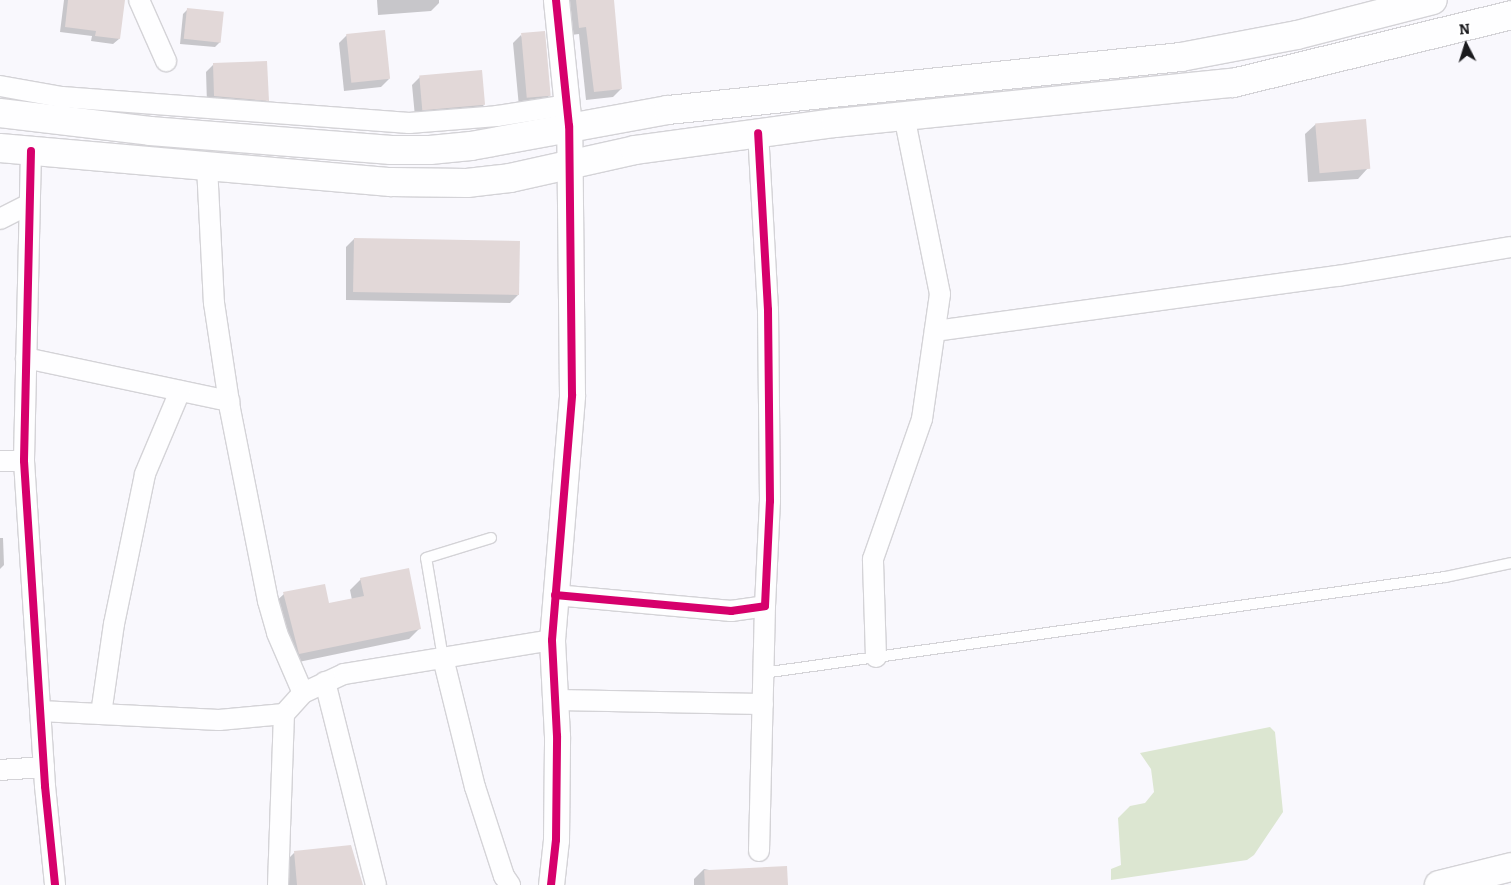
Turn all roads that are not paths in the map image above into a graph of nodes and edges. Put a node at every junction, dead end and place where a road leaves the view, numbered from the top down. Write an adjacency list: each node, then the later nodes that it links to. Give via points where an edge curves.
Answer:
1 (139, 0): 5 (street)
2 (556, 0): 9 (street)
3 (1433, 0): 9 (main road, via 1297,35 1181,57 668,110)
4 (1511, 15): 8 (main road, via 1233,82)
5 (166, 61)
6 (0, 86): 9 (street, via 62,97 409,123 497,116)
7 (0, 113): 9 (main road, via 150,131 391,150 471,146)
8 (904, 115): 10 (main road); 18 (street, via 940,294)
9 (568, 116): 14 (street)
10 (758, 133): 14 (main road, via 635,150); 27 (street, via 768,310 770,501)
11 (0, 148): 12 (main road)
12 (31, 152): 13 (main road); 15 (street)
13 (207, 166): 14 (main road, via 430,185 510,178); 21 (street, via 214,303)
14 (569, 166): 26 (street, via 572,395)
15 (28, 205): 16 (street); 19 (street)
16 (0, 219)
17 (1511, 247): 18 (street, via 1338,276)
18 (934, 331): 29 (street, via 922,419 873,559)
19 (26, 358): 20 (street); 23 (street)
20 (180, 391): 21 (street); 37 (street, via 145,474 114,624)
21 (228, 401): 33 (street, via 268,601 277,633)
22 (0, 461): 23 (street)
23 (24, 461): 36 (street)
24 (492, 538): 30 (lane, via 426,558)
25 (1511, 563): 29 (lane, via 1445,577)
26 (555, 595): 27 (street, via 731,611); 28 (street)
27 (765, 606): 31 (street)
28 (552, 640): 30 (street); 34 (street)
29 (876, 657): 31 (lane)
30 (443, 658): 32 (street, via 344,674); 46 (street, via 475,787 504,876)
31 (763, 673): 35 (street)
32 (326, 682): 33 (street); 45 (street)
33 (303, 693): 38 (street)
34 (556, 700): 35 (street); 47 (street, via 556,840)
35 (763, 704): 41 (street)
36 (40, 711): 37 (street); 39 (street)
37 (101, 714): 38 (street, via 219,720)
38 (284, 714): 44 (street)
39 (44, 767): 40 (street); 43 (street)
40 (0, 770)
41 (759, 851)
42 (1511, 867): 48 (main road)
43 (56, 885)
44 (278, 885)
45 (376, 885)
46 (510, 885)
47 (551, 885)
48 (1439, 885)

